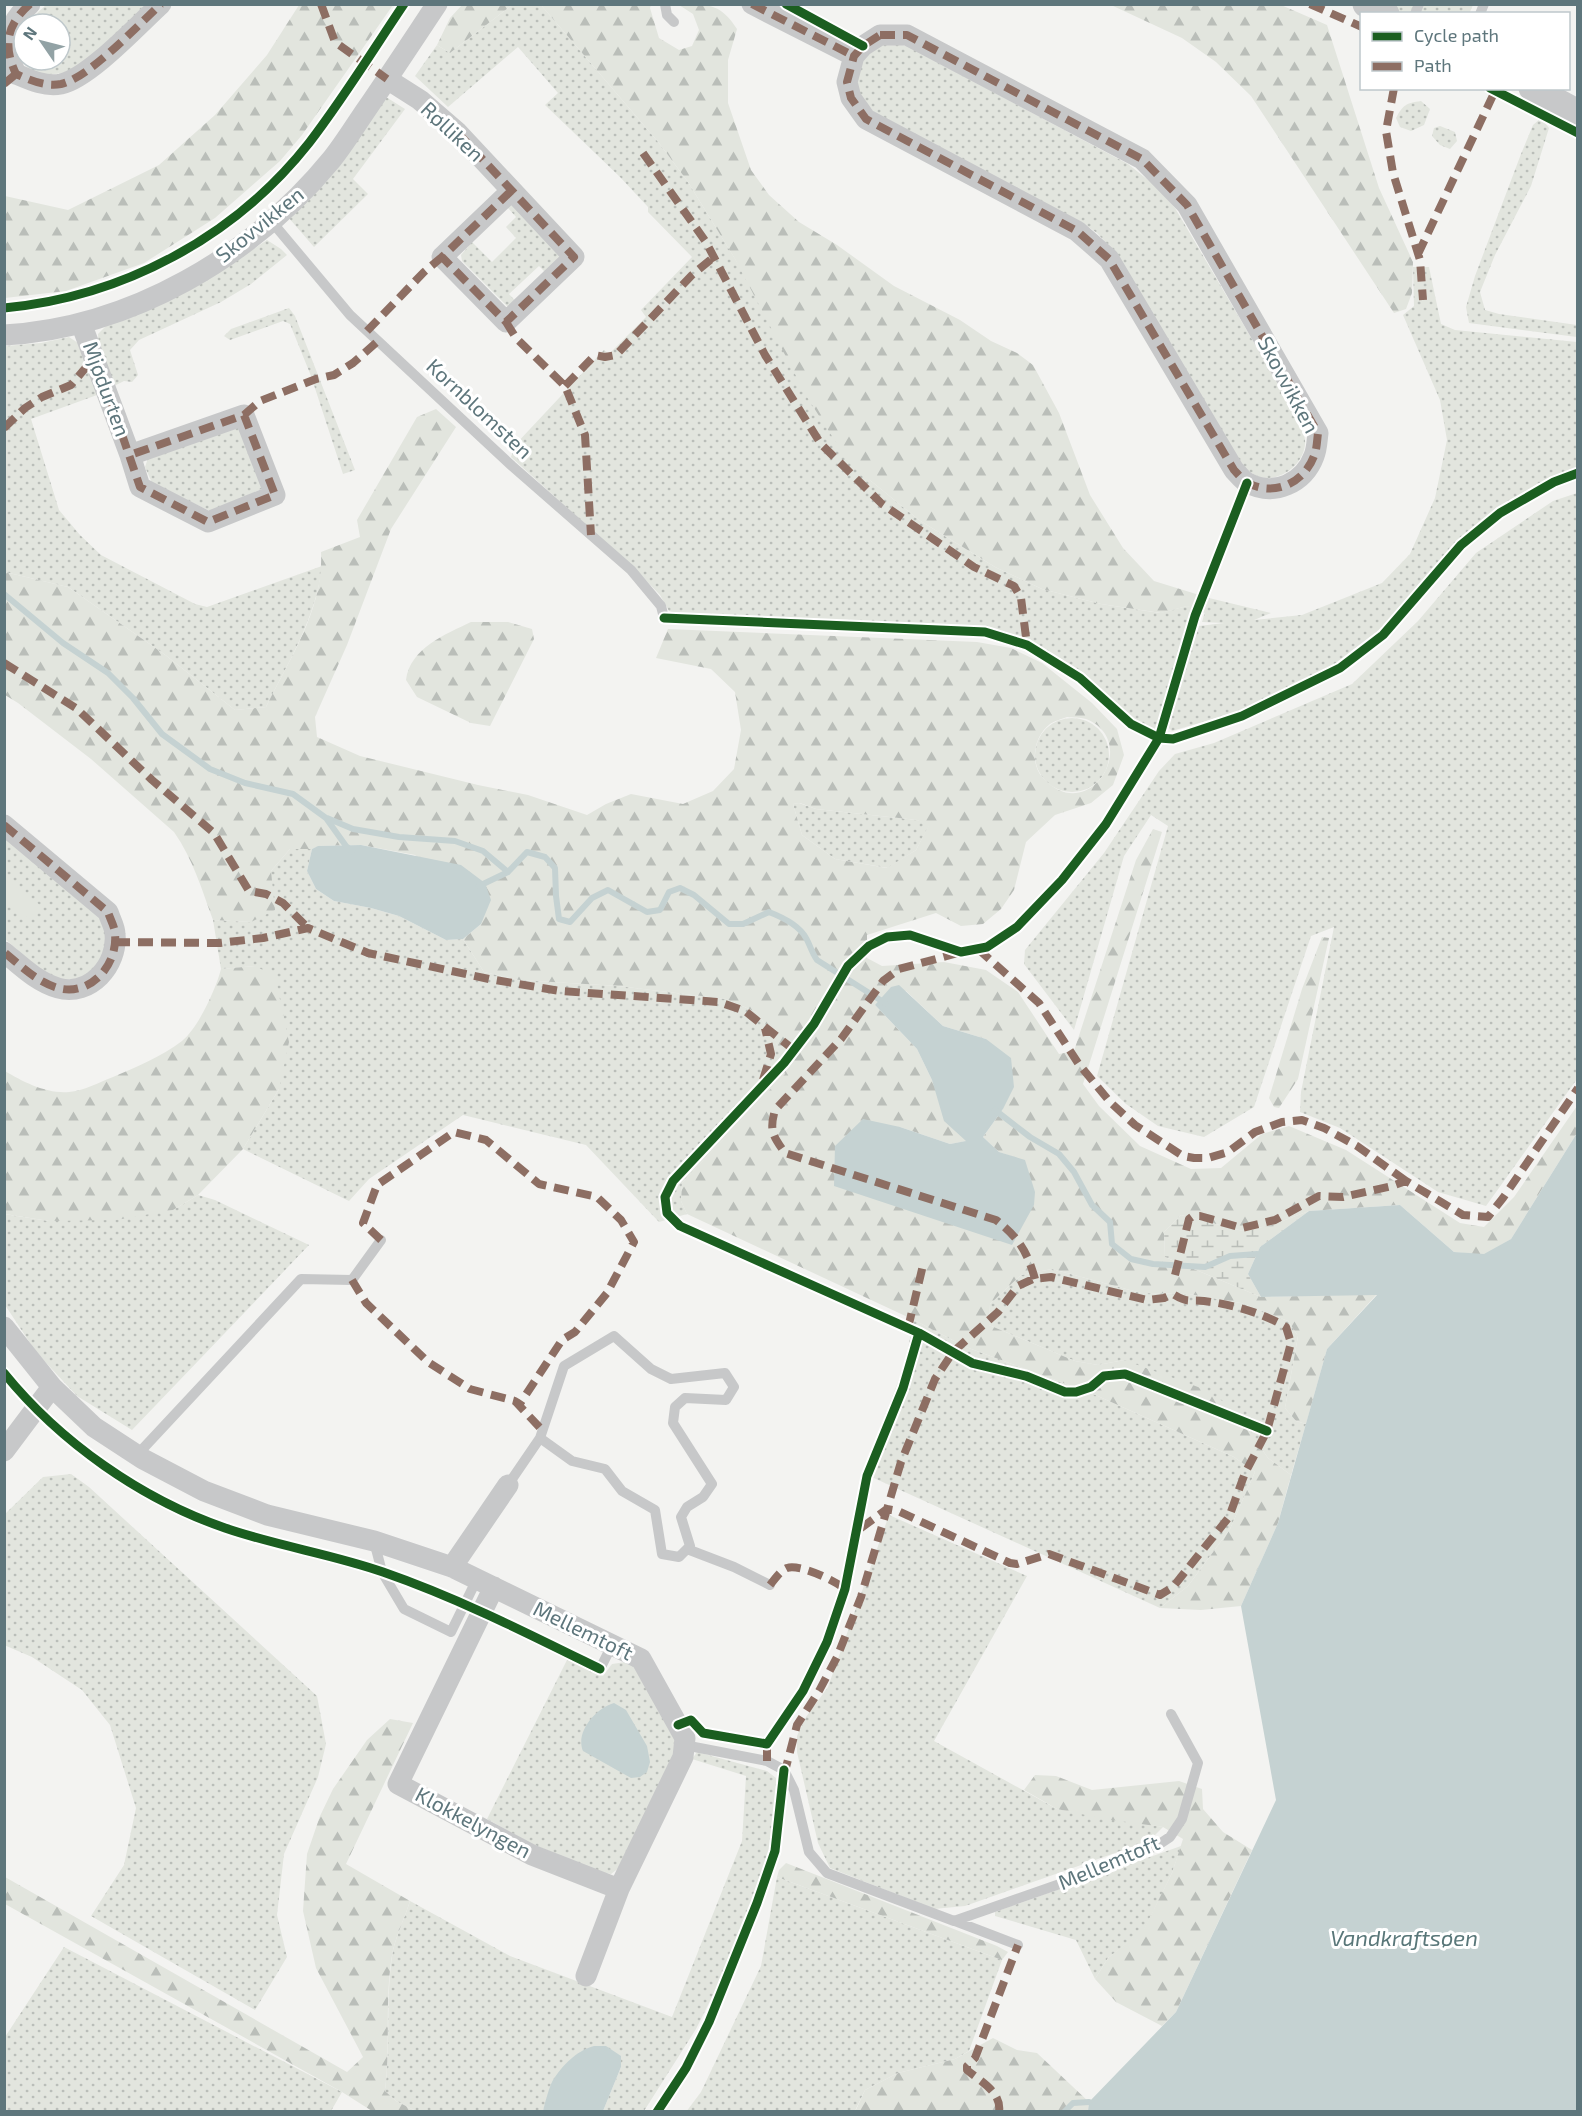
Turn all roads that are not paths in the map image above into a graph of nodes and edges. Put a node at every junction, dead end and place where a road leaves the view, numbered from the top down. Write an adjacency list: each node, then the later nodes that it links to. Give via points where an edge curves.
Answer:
1 (30, 4): 10 (street, via 14,22 8,39)
2 (160, 4): 10 (street, via 85,74 62,84)
3 (437, 4): 11 (street, Skovvikken)
4 (665, 4): 8 (lane, via 667,15)
5 (752, 4): 9 (street)
6 (1366, 4): 7 (street)
7 (1382, 12)
8 (674, 21)
9 (854, 56): 9 (street, Skovvikken, via 880,35 907,35 1142,159 1187,205 1318,433 1316,454 1309,467 1293,484 1272,490 1247,483 1234,470 1109,259 1077,231 866,119 851,98 847,82)
10 (10, 79)
11 (387, 79): 14 (street, Rølliken, via 441,117); 15 (street, Skovvikken, via 333,158)
12 (1536, 90): 13 (street)
13 (1578, 113)
14 (512, 191): 14 (street, Rølliken, via 442,257 506,322 574,256)
15 (272, 222): 16 (street, Skovvikken, via 180,284); 19 (lane, Kornblomsten, via 367,331 631,570 661,606)
16 (81, 323): 17 (street, Skovvikken); 18 (street, Mjødurten)
17 (4, 335)
18 (130, 455): 18 (street, Mjødurten, via 244,415 275,495 208,522 140,488)
19 (664, 618)
20 (4, 825): 21 (street, via 108,912 115,946 108,968 94,982 74,989 39,981)
21 (4, 952)
22 (381, 1240): 27 (lane, via 352,1280 301,1279)
23 (4, 1327): 24 (street, Mellemtoft)
24 (52, 1387): 26 (street); 27 (street, Mellemtoft, via 94,1427)
25 (540, 1438): 28 (lane); 30 (lane, via 572,1461 605,1469 621,1491 655,1510 662,1554 680,1557); 30 (lane, via 564,1366 614,1336 651,1369 671,1380 725,1373 734,1387 726,1400 685,1398 675,1407 673,1423 712,1484 681,1517 690,1546)
26 (4, 1451)
27 (137, 1455): 29 (street, Mellemtoft, via 204,1491 267,1515)
28 (508, 1485): 31 (street)
29 (374, 1541): 31 (street, Mellemtoft); 32 (lane, via 382,1572 404,1609 452,1632)
30 (687, 1549): 33 (lane)
31 (452, 1567): 32 (street, Mellemtoft)
32 (485, 1583): 34 (street, Mellemtoft); 38 (street, Klokkelyngen, via 398,1784 532,1856)
33 (770, 1585)
34 (612, 1645): 35 (lane); 37 (street, Mellemtoft, via 641,1659 685,1737)
35 (600, 1668)
36 (1172, 1714): 39 (lane, Mellemtoft, via 1198,1763 1182,1819 1170,1837 1116,1864)
37 (684, 1744): 38 (street, via 683,1757); 39 (lane, via 767,1761 784,1770 794,1790 809,1852 827,1873)
38 (619, 1889): 41 (street)
39 (954, 1921): 40 (lane)
40 (1018, 1945)
41 (586, 1976)

